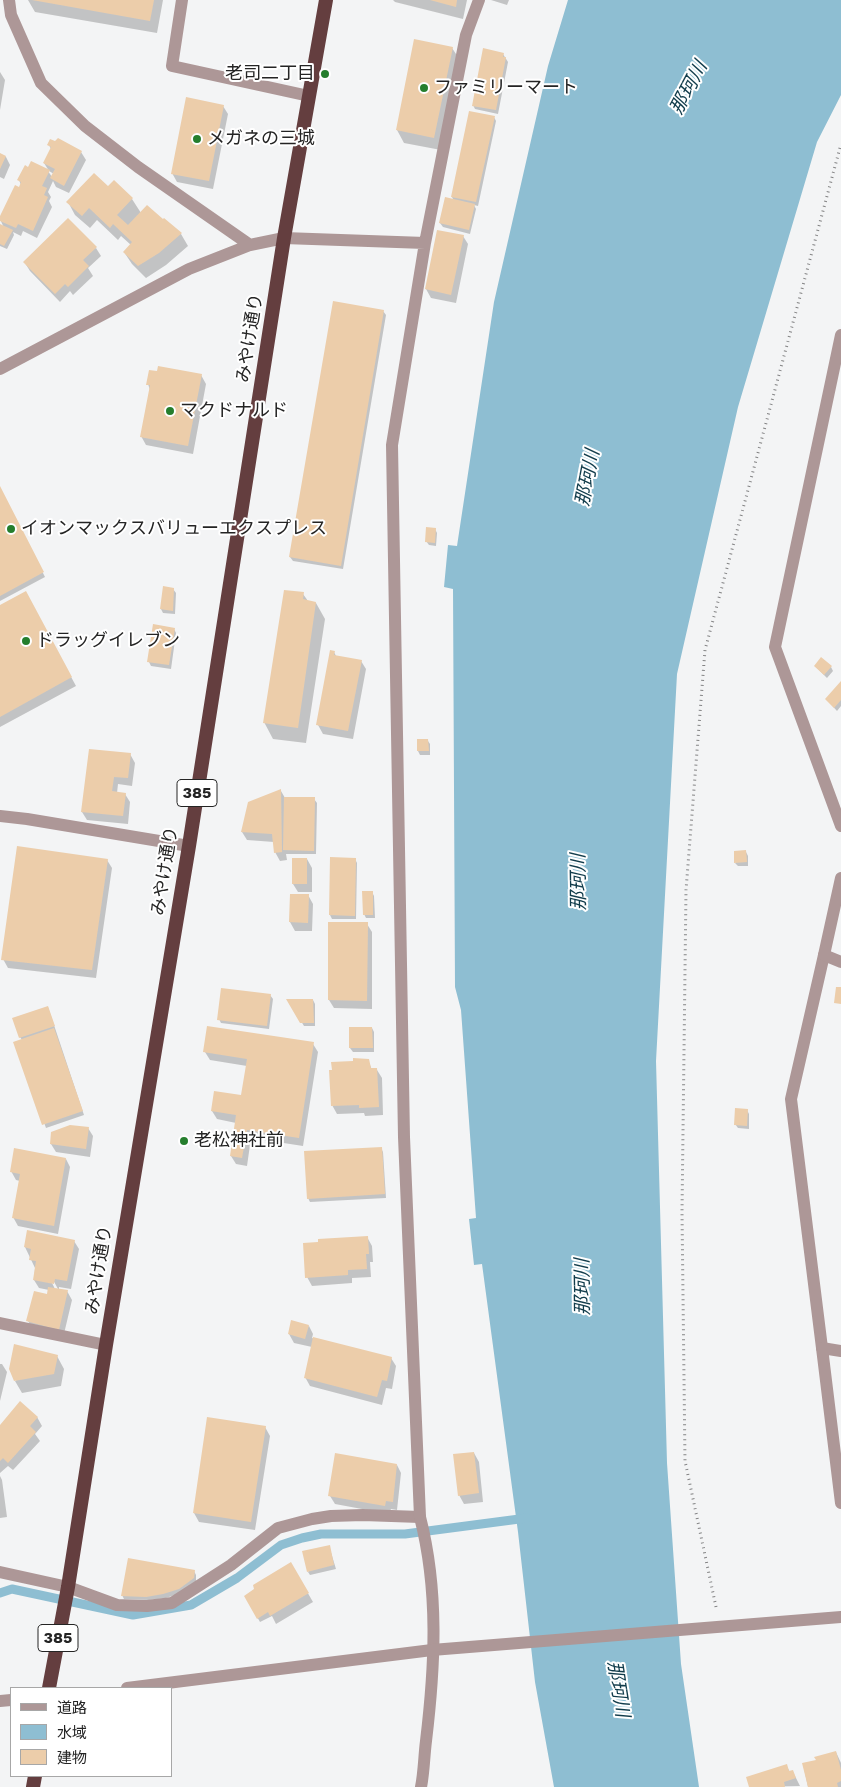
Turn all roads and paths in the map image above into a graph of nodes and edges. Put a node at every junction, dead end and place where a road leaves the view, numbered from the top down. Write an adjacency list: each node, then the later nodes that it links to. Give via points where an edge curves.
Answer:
1 (9, 0): 9 (street, via 11,15 41,83 86,126 138,168)
2 (182, 0): 5 (street, via 172,66)
3 (326, 0): 5 (highway, みやけ通り / 385)
4 (479, 0): 8 (street, via 466,35)
5 (309, 96): 7 (highway, みやけ通り / 385)
6 (841, 144): 27 (path, via 704,660 686,890 682,1212 685,1461)
7 (284, 238): 8 (street); 9 (street); 14 (highway, みやけ通り / 385)
8 (425, 243): 23 (street, via 392,444 404,1137)
9 (250, 245): 11 (street, via 189,269)
10 (841, 335): 13 (street, via 775,647)
11 (0, 369)
12 (0, 816): 14 (street)
13 (841, 826)
14 (189, 846): 19 (highway, みやけ通り / 385)
15 (841, 878): 16 (street)
16 (824, 955): 17 (street); 20 (street, via 791,1099)
17 (841, 962)
18 (0, 1323): 19 (street)
19 (106, 1345): 25 (highway, みやけ通り / 385)
20 (822, 1348): 21 (street); 22 (street)
21 (841, 1351)
22 (841, 1503)
23 (420, 1517): 25 (street, via 331,1516 278,1528 231,1565 172,1603 117,1606); 28 (street, via 434,1602)
24 (0, 1572): 25 (street)
25 (68, 1587): 29 (highway, みやけ通り / 385)
26 (841, 1618): 27 (street)
27 (720, 1627): 28 (street)
28 (432, 1650): 30 (street); 31 (street)
29 (49, 1687)
30 (135, 1687)
31 (421, 1787)

